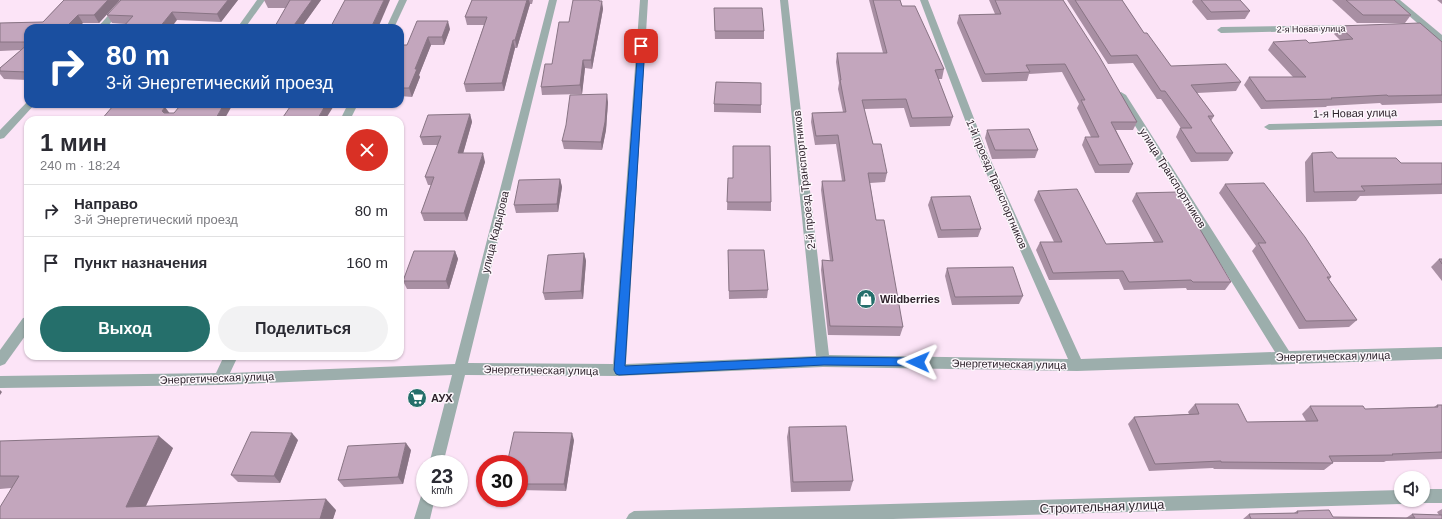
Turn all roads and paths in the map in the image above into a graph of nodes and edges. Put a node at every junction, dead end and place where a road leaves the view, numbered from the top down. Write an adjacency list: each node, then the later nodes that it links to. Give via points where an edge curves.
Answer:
1 (127, 0): 9 (street)
2 (261, 0): 10 (street)
3 (403, 0): 11 (street)
4 (553, 0): 29 (street, улица Кадырова)
5 (644, 0): 30 (street)
6 (784, 0): 27 (street, 2-й проезд Транспортников)
7 (924, 0): 28 (street, 1-й проезд Транспортников, via 982,152)
8 (1395, 0): 12 (street)
9 (105, 24)
10 (244, 24)
11 (392, 24)
12 (1426, 26): 13 (street); 16 (street)
13 (1410, 27)
14 (1363, 28): 15 (street, 2-я Новая улица)
15 (1221, 30)
16 (1442, 40)
17 (1116, 88): 24 (street, улица Транспортников)
18 (26, 108): 21 (street)
19 (1442, 123): 20 (street, 1-я Новая улица)
20 (1269, 127)
21 (0, 136)
22 (24, 327): 25 (street)
23 (1442, 353): 24 (street, Энергетическая улица)
24 (1285, 357): 28 (street, Энергетическая улица)
25 (0, 360)
26 (229, 360): 31 (street)
27 (824, 361): 28 (street, Энергетическая улица); 30 (street, Энергетическая улица)
28 (1077, 365)
29 (460, 369): 30 (street, Энергетическая улица); 31 (street, Энергетическая улица); 33 (street, улица Кадырова)
30 (619, 370)
31 (220, 379): 32 (street, Энергетическая улица)
32 (0, 382)
33 (438, 455)
34 (1430, 496): 35 (street)
35 (1442, 496)
36 (1394, 497): 39 (street, Строительная улица)
37 (425, 507): 38 (street)
38 (422, 519)
39 (634, 519)

